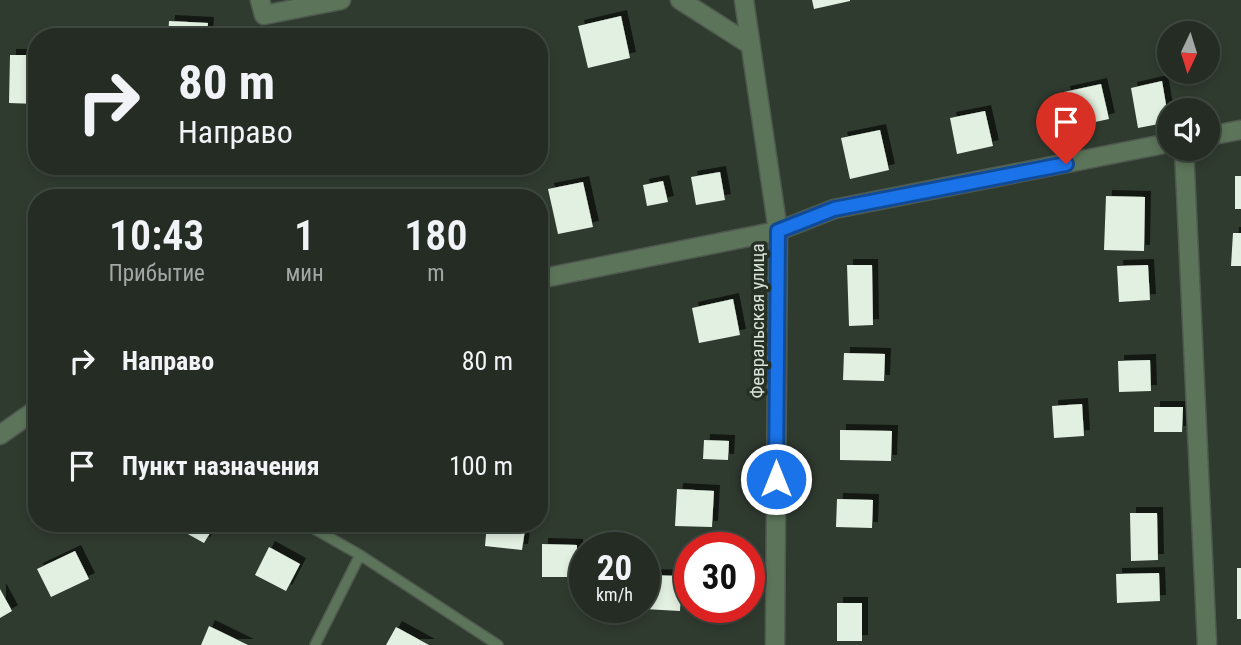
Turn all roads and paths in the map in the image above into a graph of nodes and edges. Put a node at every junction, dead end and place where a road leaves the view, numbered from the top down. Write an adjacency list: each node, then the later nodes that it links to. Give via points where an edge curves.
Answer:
1 (260, 0): 2 (street, via 264,16)
2 (341, 0)
3 (680, 0): 5 (street)
4 (744, 0): 5 (street, Февральская улица)
5 (749, 44): 10 (street, Февральская улица)
6 (1240, 130): 7 (street)
7 (1220, 134)
8 (1157, 146): 10 (street, via 834,209)
9 (1185, 161): 19 (street)
10 (778, 231): 11 (street); 18 (street, Февральская улица)
11 (548, 277)
12 (28, 415): 13 (street)
13 (0, 435)
14 (320, 532): 15 (lane)
15 (360, 555): 16 (lane); 17 (lane)
16 (315, 645)
17 (498, 645)
18 (775, 645)
19 (1207, 645)

